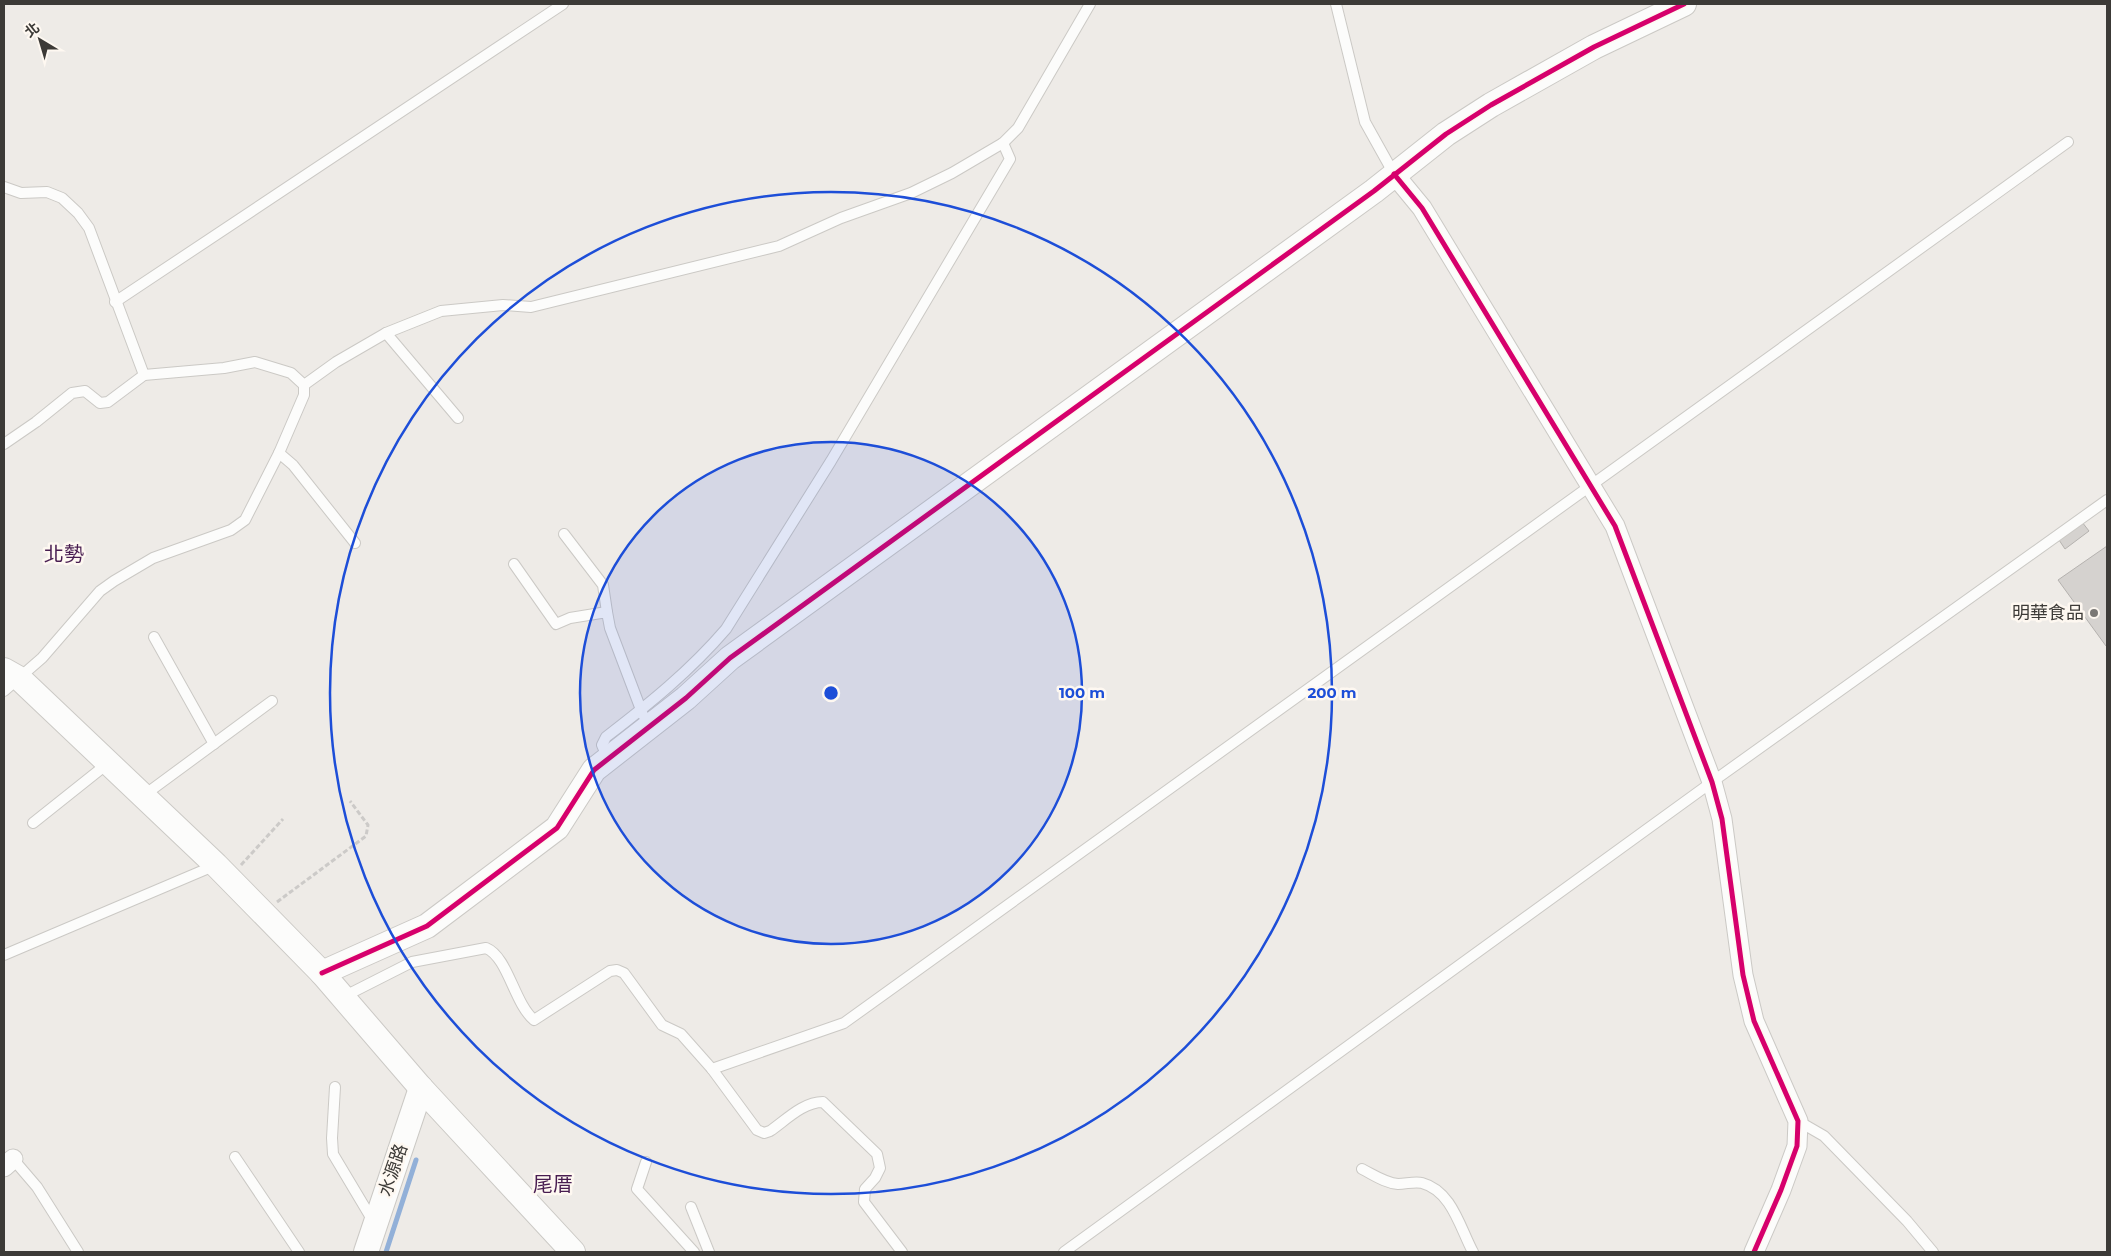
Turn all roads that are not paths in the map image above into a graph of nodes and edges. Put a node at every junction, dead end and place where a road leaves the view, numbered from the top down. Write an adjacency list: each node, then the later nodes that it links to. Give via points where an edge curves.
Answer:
1 (563, 4): 9 (lane)
2 (1090, 4): 6 (lane, via 1018,128)
3 (1336, 4): 7 (lane, via 1365,122)
4 (1684, 4): 7 (street, via 1594,47 1491,105)
5 (2068, 142): 16 (lane)
6 (1003, 143): 10 (lane, via 911,193 842,218 779,246 540,305 503,304 441,311); 25 (lane, via 1010,159 831,461 726,629 659,697)
7 (1394, 174): 16 (street, via 1422,208); 25 (street)
8 (4, 187): 9 (lane, via 21,193 47,192 62,198 78,213 90,228)
9 (115, 302): 11 (lane)
10 (386, 332): 12 (lane); 13 (lane)
11 (144, 375): 12 (lane, via 255,362 291,373); 14 (lane, via 108,402 100,403 85,391 72,393)
12 (304, 385): 15 (lane, via 304,395)
13 (458, 418)
14 (4, 444)
15 (279, 453): 19 (lane, via 293,465); 23 (lane, via 245,520 231,530 153,558 114,580 100,591 42,658)
16 (1593, 486): 28 (street, via 1616,526); 35 (lane, via 844,1024)
17 (2107, 500): 28 (lane)
18 (564, 534): 21 (lane, via 603,585)
19 (355, 543)
20 (514, 564): 21 (lane, via 556,624 570,618)
21 (607, 612): 25 (lane, via 610,628)
22 (154, 637): 26 (lane)
23 (9, 680): 27 (street)
24 (272, 700): 26 (lane)
25 (646, 718): 33 (street, via 588,777 557,828 426,926)
26 (214, 744): 29 (lane)
27 (107, 764): 29 (street); 30 (lane)
28 (1712, 782): 38 (street, via 1722,819 1743,975 1754,1021); 52 (lane)
29 (142, 797): 31 (street)
30 (33, 823)
31 (222, 872): 32 (lane); 33 (street)
32 (4, 955)
33 (322, 973): 34 (street)
34 (343, 997): 35 (lane, via 412,962 486,948 496,954 525,1011 534,1020 616,970 624,973 662,1025 681,1034); 37 (street)
35 (712, 1069): 51 (lane, via 752,1126 764,1133 806,1106 823,1102 877,1154 880,1168 865,1189 864,1202)
36 (336, 1087): 44 (lane, via 333,1154)
37 (421, 1088): 44 (street, 水源路); 48 (street)
38 (1798, 1121): 54 (street, via 1797,1146); 55 (lane, via 1824,1136 1908,1220)
39 (235, 1158): 46 (lane)
40 (646, 1162): 49 (lane, via 637,1189)
41 (9, 1163): 45 (lane, via 37,1187)
42 (1362, 1169): 53 (lane, via 1398,1184 1421,1183 1442,1195 1450,1203)
43 (692, 1207): 50 (lane)
44 (375, 1224): 47 (street, 水源路)
45 (78, 1252)
46 (300, 1252)
47 (366, 1252)
48 (573, 1252)
49 (694, 1252)
50 (709, 1252)
51 (902, 1252)
52 (1064, 1252)
53 (1473, 1252)
54 (1754, 1252)
55 (1933, 1252)

